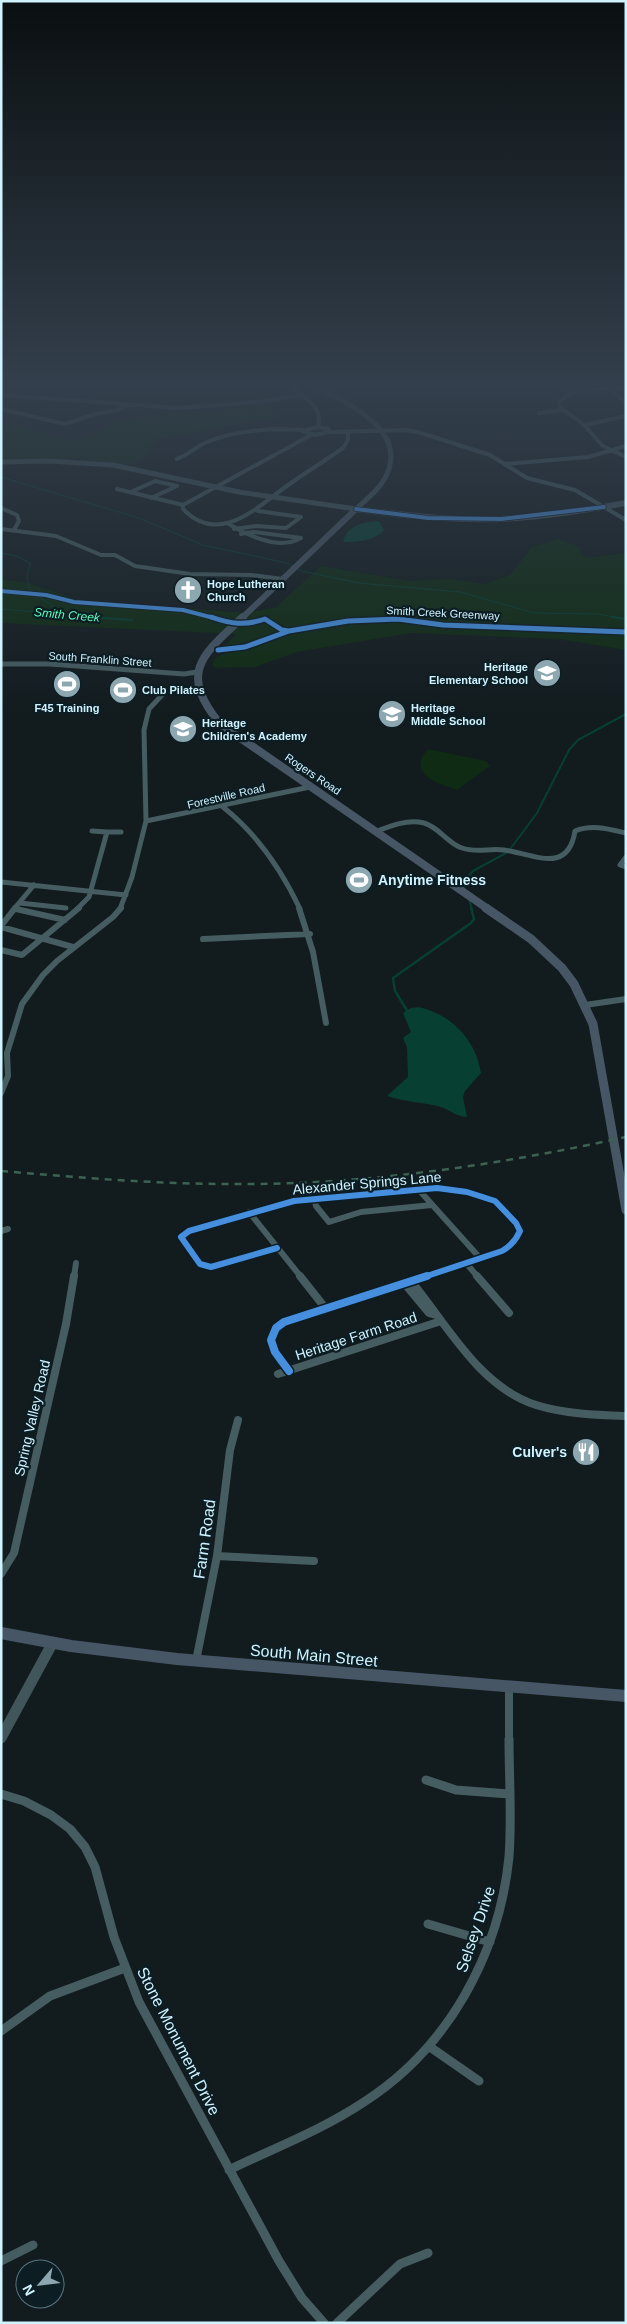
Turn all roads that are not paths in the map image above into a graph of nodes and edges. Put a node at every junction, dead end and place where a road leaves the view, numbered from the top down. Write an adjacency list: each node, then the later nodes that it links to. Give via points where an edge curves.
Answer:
1 (139, 494): 8 (street)
2 (158, 494): 8 (street)
3 (202, 494): 11 (street)
4 (255, 494): 9 (main road)
5 (277, 494): 9 (street)
6 (371, 494): 14 (main road)
7 (583, 494): 12 (street)
8 (151, 498): 11 (street)
9 (273, 498): 14 (main road); 15 (street)
10 (626, 503): 12 (main road)
11 (183, 504): 17 (street, via 185,512 200,520)
12 (604, 507): 14 (main road, via 501,519 428,518); 16 (street)
13 (1, 508): 20 (street, via 19,517)
14 (356, 509): 22 (main road)
15 (258, 511): 17 (street); 19 (street, via 301,517 286,528 256,526)
16 (626, 520)
17 (227, 523): 19 (street)
18 (1, 529): 20 (street)
19 (234, 529): 21 (street)
20 (14, 530): 22 (street, via 56,536 101,554 115,555 135,566 190,574 251,575)
21 (241, 534): 21 (street, via 288,544 295,544 301,538 254,532)
22 (283, 580): 24 (main road, via 208,651)
23 (1, 664): 24 (street, South Franklin Street)
24 (197, 672): 26 (main road, Rogers Road, via 201,695 220,724)
25 (163, 694): 28 (street, via 149,709 144,730)
26 (310, 787): 27 (street, Forestville Road); 32 (main road, Rogers Road)
27 (223, 807): 28 (street, Forestville Road); 45 (street, via 260,844 284,877)
28 (146, 821): 39 (street)
29 (92, 831): 30 (street)
30 (107, 832): 31 (street); 38 (street)
31 (121, 832)
32 (375, 832): 33 (street, via 406,822 424,823 461,848 506,850 533,858 562,855 570,849 575,831 579,829 591,827); 51 (main road, Rogers Road, via 531,939 562,968)
33 (626, 833)
34 (626, 857): 35 (street, via 620,865)
35 (626, 867)
36 (1, 882): 37 (street)
37 (34, 885): 38 (street); 40 (street)
38 (91, 892): 39 (street); 43 (street, via 86,902)
39 (126, 896): 48 (street, via 113,917)
40 (20, 903): 41 (street); 42 (street)
41 (66, 908)
42 (16, 909): 43 (street); 44 (street)
43 (65, 920): 46 (street)
44 (1, 926): 46 (street)
45 (310, 934): 47 (street); 52 (street)
46 (44, 938): 48 (street); 49 (street, via 22,955)
47 (203, 939)
48 (73, 947): 53 (street, via 43,975 22,1004)
49 (1, 950)
50 (626, 999): 51 (street)
51 (585, 1005): 58 (main road, Rogers Road, via 593,1024)
52 (326, 1023)
53 (4, 1053): 54 (street, via 8,1076)
54 (1, 1093)
55 (419, 1190): 56 (street, Alexander Springs Lane); 57 (street); 61 (street, Alexander Springs Lane, via 453,1189 495,1201 516,1223 520,1231 509,1247)
56 (314, 1199): 57 (street, via 329,1222 361,1212); 59 (street, Alexander Springs Lane)
57 (432, 1205): 61 (street)
58 (626, 1210)
59 (249, 1212): 60 (street); 60 (street, Alexander Springs Lane, via 184,1233 182,1240 200,1264 211,1267)
60 (277, 1248): 65 (street)
61 (480, 1258): 63 (street, Alexander Springs Lane)
62 (76, 1263): 74 (street, Spring Valley Road, via 64,1333 14,1553)
63 (466, 1263): 64 (street, Alexander Springs Lane); 66 (street)
64 (408, 1282): 65 (street, Alexander Springs Lane); 67 (street, via 429,1313)
65 (326, 1308): 68 (street, Alexander Springs Lane, via 284,1322 272,1332 271,1346)
66 (509, 1313)
67 (438, 1318): 68 (street, Heritage Farm Road); 70 (street, via 483,1370 508,1392 548,1409)
68 (289, 1371): 69 (street, Heritage Farm Road)
69 (278, 1374)
70 (626, 1416)
71 (238, 1420): 72 (street, Farm Road, via 230,1450)
72 (217, 1556): 73 (street); 77 (street, Farm Road)
73 (314, 1560)
74 (1, 1574)
75 (1, 1633): 76 (main road, South Main Street)
76 (52, 1644): 77 (main road, South Main Street); 80 (main road)
77 (196, 1662): 78 (main road, South Main Street)
78 (509, 1689): 79 (main road, South Main Street); 83 (street, Selsey Drive)
79 (626, 1696)
80 (1, 1738)
81 (426, 1780): 83 (street, via 459,1792)
82 (1, 1794): 86 (street, Stone Monument Drive, via 24,1800 51,1815 70,1829 85,1847 95,1867)
83 (509, 1794): 85 (street, Selsey Drive, via 506,1882)
84 (428, 1924): 85 (street)
85 (490, 1942): 88 (street, Selsey Drive, via 479,1973 455,2014)
86 (125, 1968): 87 (street, via 50,1996); 90 (street, Stone Monument Drive, via 139,2002)
87 (1, 2031)
88 (430, 2047): 89 (street); 90 (street, Selsey Drive, via 396,2080 365,2102)
89 (479, 2081)
90 (229, 2170): 94 (street, Stone Monument Drive, via 279,2261 302,2298)
91 (33, 2245): 93 (street)
92 (428, 2253): 95 (street, via 400,2264)
93 (1, 2261)
94 (324, 2323)
95 (337, 2323)

